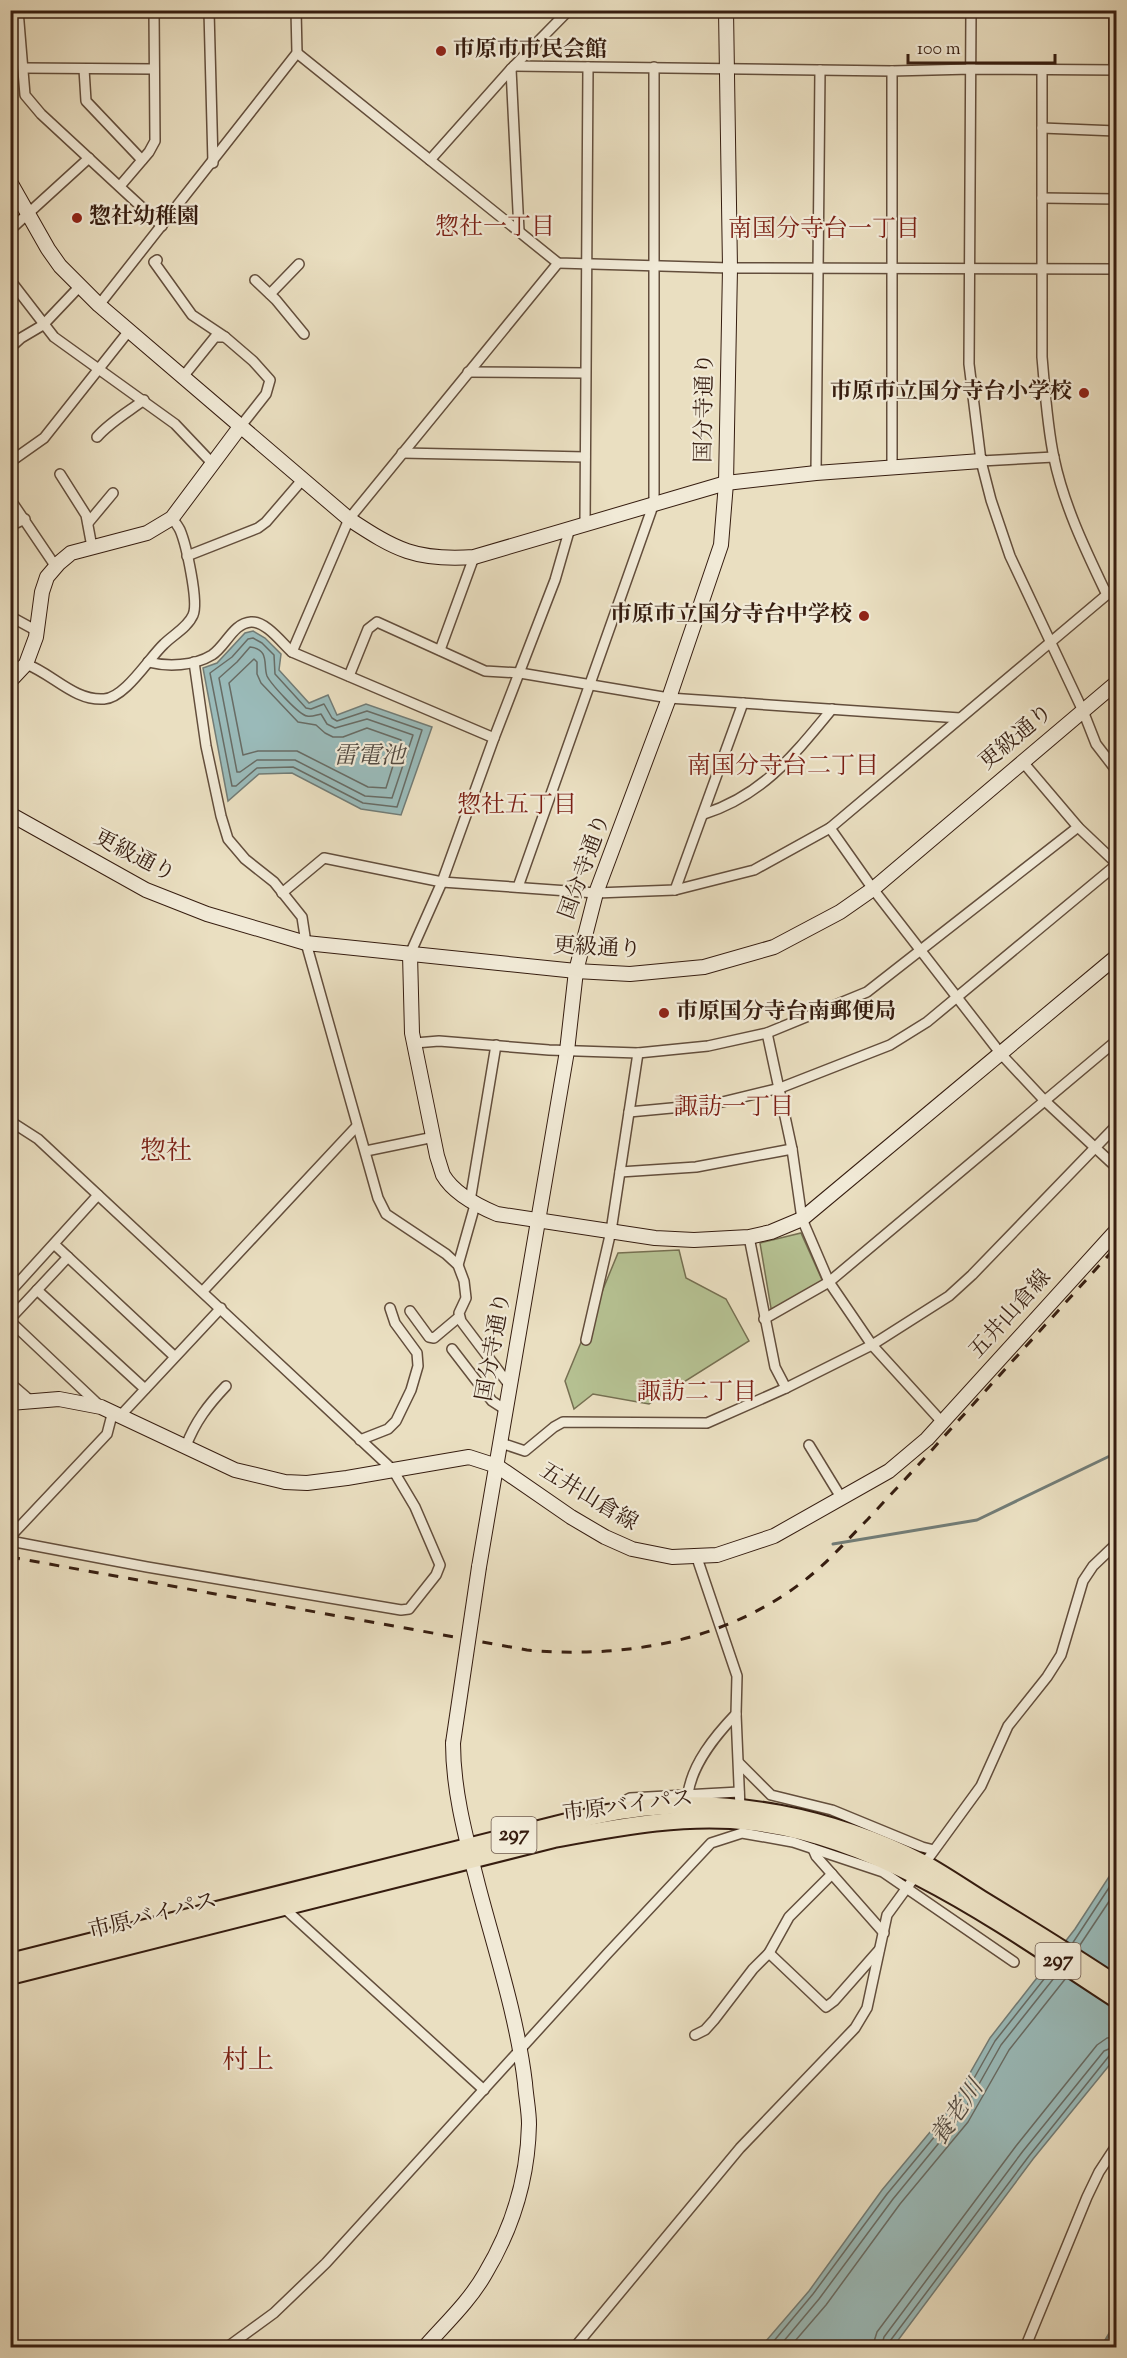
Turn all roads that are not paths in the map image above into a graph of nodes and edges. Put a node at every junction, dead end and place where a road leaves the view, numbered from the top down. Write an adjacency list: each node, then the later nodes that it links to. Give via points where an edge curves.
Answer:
1 (18, 10): 13 (street)
2 (78, 10): 7 (street)
3 (569, 10): 14 (street)
4 (726, 10): 15 (street, 国分寺通り)
5 (971, 10): 18 (street)
6 (1114, 10): 20 (street)
7 (154, 11): 8 (street); 17 (street)
8 (209, 11): 9 (street); 28 (street)
9 (296, 11): 10 (street)
10 (297, 53): 27 (street); 28 (street)
11 (588, 67): 12 (street); 14 (street); 40 (street)
12 (654, 67): 15 (street); 41 (street)
13 (23, 68): 16 (street); 25 (street, via 25,95)
14 (513, 68): 27 (street); 36 (street)
15 (728, 68): 19 (street); 42 (street, 国分寺通り)
16 (84, 69): 17 (street); 26 (street, via 86,101)
17 (154, 69): 26 (street, via 155,141)
18 (971, 69): 21 (street); 22 (street); 45 (street)
19 (820, 70): 21 (street); 43 (street)
20 (1115, 70): 22 (street)
21 (892, 71): 44 (street)
22 (1042, 71): 23 (street)
23 (1042, 128): 24 (street); 31 (street)
24 (1116, 131)
25 (89, 158): 30 (street); 33 (street)
26 (142, 160): 30 (street)
27 (430, 160): 36 (street)
28 (213, 163): 34 (street)
29 (10, 182): 33 (street)
30 (120, 186): 34 (street)
31 (1042, 198): 32 (street); 46 (street)
32 (1116, 199)
33 (27, 214): 35 (street); 50 (street, via 60,266)
34 (162, 226): 52 (street)
35 (10, 230)
36 (519, 231): 38 (street)
37 (157, 260): 56 (street, via 154,262 192,315)
38 (558, 263): 40 (street); 59 (street)
39 (299, 264): 51 (street)
40 (586, 264): 41 (street); 60 (street)
41 (653, 266): 42 (street); 78 (street)
42 (730, 268): 43 (street); 75 (street, 国分寺通り)
43 (818, 268): 44 (street); 72 (street)
44 (892, 268): 45 (street); 71 (street)
45 (970, 269): 46 (street); 68 (street, via 969,364)
46 (1042, 269): 47 (street); 67 (street, via 1042,357)
47 (1116, 269)
48 (10, 280): 53 (street)
49 (255, 280): 51 (street)
50 (80, 286): 52 (street); 53 (street)
51 (270, 294): 55 (street)
52 (99, 305): 54 (street)
53 (43, 325): 57 (street); 58 (street)
54 (128, 332): 58 (street); 61 (street)
55 (303, 334)
56 (225, 337): 61 (street, via 216,337); 63 (street, via 270,380 266,394)
57 (10, 348)
58 (100, 370): 62 (street); 69 (street, via 44,438)
59 (468, 372): 60 (street); 65 (street)
60 (585, 374): 66 (street)
61 (182, 378): 63 (street)
62 (144, 400): 64 (street, via 108,424); 70 (street, via 175,424)
63 (240, 427): 70 (street); 74 (street)
64 (97, 437)
65 (402, 453): 66 (street); 81 (street)
66 (585, 457): 83 (street)
67 (1054, 457): 68 (street); 91 (street, via 1081,541)
68 (981, 461): 71 (street); 94 (street, via 1010,556)
69 (10, 462)
70 (212, 463): 79 (street)
71 (892, 466): 72 (street)
72 (816, 473): 75 (street)
73 (60, 474): 82 (street)
74 (303, 479): 81 (street); 87 (street, via 258,528)
75 (726, 483): 78 (street); 105 (street, 国分寺通り, via 721,545)
76 (113, 493): 82 (street)
77 (10, 499): 80 (street)
78 (654, 503): 83 (street); 104 (street)
79 (172, 518): 86 (street, via 147,533); 87 (street, via 180,529)
80 (25, 519): 84 (street); 89 (street)
81 (349, 519): 88 (street, via 384,543 418,556); 96 (street)
82 (88, 523): 86 (street)
83 (585, 524): 85 (street)
84 (10, 526)
85 (570, 528): 88 (street); 100 (street)
86 (92, 546): 89 (street, via 72,553)
87 (187, 556): 97 (street, via 194,614)
88 (474, 557): 95 (street)
89 (56, 567): 93 (street, via 42,592)
90 (1116, 587): 91 (street)
91 (1107, 595): 94 (street)
92 (10, 619): 93 (street)
93 (37, 631): 99 (street)
94 (1051, 642): 108 (street); 109 (street)
95 (440, 650): 100 (street, via 485,671); 101 (street, via 377,622 368,629)
96 (292, 652): 98 (street, via 263,625 250,622 239,627 213,654); 101 (street)
97 (148, 662): 98 (street); 99 (street, via 115,696 102,700 75,693)
98 (194, 662): 122 (street, via 206,746 228,839)
99 (26, 664): 102 (street)
100 (520, 673): 104 (street); 110 (street)
101 (349, 676): 110 (street)
102 (10, 681)
103 (1116, 683): 108 (street, 更級通り)
104 (590, 685): 105 (street); 119 (street)
105 (669, 698): 106 (street); 123 (street, 国分寺通り)
106 (743, 703): 107 (street); 114 (street)
107 (832, 709): 109 (street); 114 (street, via 787,763 758,787)
108 (1083, 711): 111 (street, 更級通り); 112 (street, via 1096,744)
109 (960, 718): 116 (street)
110 (494, 738): 118 (street)
111 (1022, 761): 115 (street); 120 (street, 更級通り)
112 (1116, 770)
113 (10, 814): 124 (street, 更級通り, via 146,890 207,914)
114 (704, 814): 121 (street)
115 (1078, 827): 117 (street); 125 (street)
116 (830, 828): 120 (street); 121 (street, via 754,870)
117 (1116, 864): 129 (street)
118 (442, 882): 119 (street); 122 (street, via 324,858); 126 (street)
119 (518, 887): 123 (street)
120 (873, 888): 125 (street); 128 (street, 更級通り, via 840,912 774,947 704,967 630,974)
121 (675, 890): 123 (street)
122 (282, 893): 124 (street, via 302,917)
123 (596, 893): 128 (street, 国分寺通り)
124 (306, 944): 126 (street, 更級通り); 141 (street)
125 (920, 950): 129 (street); 130 (street, via 867,992)
126 (410, 954): 128 (street, 更級通り); 132 (street)
127 (1116, 957): 136 (street)
128 (576, 970): 134 (street, 国分寺通り)
129 (957, 998): 136 (street); 137 (street, via 890,1045)
130 (768, 1033): 135 (street, via 708,1046); 137 (street)
131 (1116, 1041): 138 (street)
132 (415, 1043): 133 (street); 143 (street)
133 (496, 1045): 134 (street); 150 (street)
134 (567, 1051): 135 (street); 152 (street, 国分寺通り)
135 (638, 1053): 139 (street)
136 (1000, 1054): 138 (street); 151 (street)
137 (780, 1088): 139 (street, via 714,1104); 145 (street)
138 (1045, 1101): 144 (street); 159 (street)
139 (629, 1112): 148 (street)
140 (10, 1121): 149 (street, via 38,1139)
141 (357, 1126): 146 (street); 162 (street)
142 (1116, 1126): 144 (street)
143 (434, 1137): 146 (street); 150 (street, via 444,1176)
144 (1095, 1148): 147 (street); 170 (street, via 949,1296)
145 (792, 1149): 148 (street, via 696,1167); 151 (street)
146 (366, 1151): 158 (street, via 386,1214)
147 (1116, 1167)
148 (620, 1172): 154 (street)
149 (98, 1195): 156 (street); 162 (street)
150 (473, 1203): 152 (street, via 497,1214); 158 (street)
151 (802, 1219): 155 (street); 159 (street)
152 (538, 1221): 154 (street); 175 (street, 国分寺通り)
153 (1116, 1231): 182 (street, 五井山倉線)
154 (610, 1232): 155 (street, via 694,1240); 169 (street)
155 (749, 1237): 167 (street)
156 (54, 1244): 157 (street); 160 (street)
157 (68, 1257): 161 (street); 172 (street)
158 (458, 1265): 166 (street, via 466,1298)
159 (829, 1282): 167 (street); 170 (street)
160 (13, 1285)
161 (38, 1290): 168 (street); 177 (street)
162 (204, 1291): 163 (street)
163 (221, 1308): 172 (street); 183 (street)
164 (390, 1308): 183 (street, via 395,1323 417,1353 418,1366 396,1421 388,1429)
165 (411, 1311): 166 (street, via 429,1337 434,1338)
166 (459, 1317): 175 (street)
167 (764, 1319): 176 (street, via 775,1366)
168 (10, 1320): 181 (street)
169 (586, 1340)
170 (872, 1345): 176 (street); 182 (street)
171 (452, 1349): 180 (street, via 492,1401)
172 (174, 1356): 177 (street)
173 (10, 1383): 178 (street)
174 (226, 1386): 186 (street, via 203,1411)
175 (510, 1386): 180 (street, 国分寺通り)
176 (786, 1388): 184 (street, via 707,1423 563,1422 525,1451)
177 (145, 1389): 181 (street)
178 (32, 1401): 179 (street, 五井山倉線); 181 (street, 五井山倉線, via 59,1398)
179 (10, 1403)
180 (506, 1410): 184 (street, 国分寺通り)
181 (112, 1411): 186 (street, 五井山倉線); 190 (street, via 107,1434)
182 (942, 1422): 189 (street, 五井山倉線, via 902,1462)
183 (360, 1440): 188 (street)
184 (501, 1443): 187 (street, 国分寺通り)
185 (808, 1445): 189 (street)
186 (186, 1446): 188 (street, 五井山倉線, via 235,1470 285,1482 307,1483)
187 (497, 1466): 188 (street, 五井山倉線, via 469,1457); 192 (street, 五井山倉線, via 617,1543 651,1554); 200 (street, 国分寺通り, bridge, via 453,1743 455,1786)
188 (393, 1470): 190 (street, via 415,1507 440,1565 409,1609 147,1567)
189 (842, 1499): 192 (street, 五井山倉線, via 764,1540)
190 (10, 1539)
191 (1116, 1544): 199 (street, via 1083,1581 1061,1654 1008,1726 981,1786)
192 (697, 1558): 193 (street, via 737,1676)
193 (735, 1714): 194 (street); 195 (street, via 711,1744 690,1780)
194 (739, 1762): 196 (street); 199 (street, via 771,1795 832,1810)
195 (688, 1794): 196 (street); 197 (street, via 630,1798)
196 (740, 1800): 197 (highway, 市原バイパス / 297); 202 (highway, 市原バイパス / 297, via 857,1834)
197 (627, 1810): 200 (highway, 市原バイパス / 297, via 555,1825)
198 (813, 1849): 201 (street); 202 (street, via 883,1872); 214 (street, via 742,1833 711,1843)
199 (934, 1850): 202 (street)
200 (470, 1854): 202 (highway, 市原バイパス / 297, via 638,1824 729,1820 785,1827 823,1838); 203 (highway, 市原バイパス / 297); 208 (highway, 市原バイパス / 297); 214 (street, 国分寺通り)
201 (832, 1874): 205 (street); 207 (street, via 789,1917)
202 (915, 1876): 204 (highway, 市原バイパス / 297); 205 (street, via 888,1915); 209 (street)
203 (284, 1908): 210 (highway, 市原バイパス / 297); 215 (street)
204 (1003, 1919): 211 (highway, 市原バイパス / 297); 212 (highway, 市原バイパス / 297)
205 (884, 1933): 206 (street)
206 (882, 1946): 207 (street, via 826,2007); 219 (street, via 867,2008 855,2028 741,2148)
207 (769, 1953): 213 (street, via 705,2030)
208 (10, 1962)
209 (1014, 1962)
210 (10, 1976)
211 (1116, 1984)
212 (1116, 1999)
213 (695, 2035)
214 (521, 2051): 215 (street); 218 (street, 国分寺通り, via 529,2123 524,2177 514,2210 484,2276)
215 (484, 2090): 217 (street, via 326,2263 274,2313)
216 (1116, 2146): 220 (street, via 1087,2197)
217 (226, 2348)
218 (424, 2348)
219 (574, 2348)
220 (1024, 2348)

